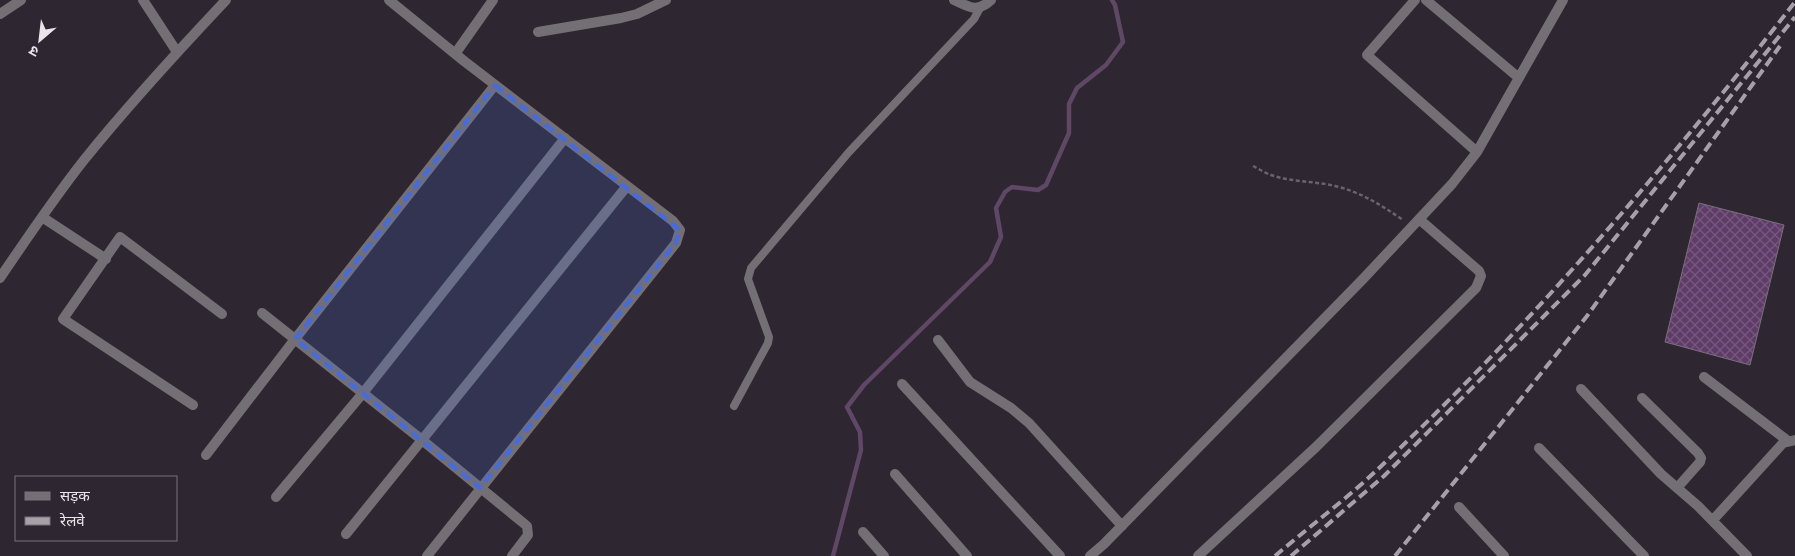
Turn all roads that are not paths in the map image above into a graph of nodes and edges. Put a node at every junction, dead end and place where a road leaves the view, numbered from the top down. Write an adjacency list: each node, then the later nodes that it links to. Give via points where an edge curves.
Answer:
1 (21, 0): 13 (street)
2 (143, 0): 15 (street)
3 (226, 0): 15 (street)
4 (389, 0): 16 (street)
5 (493, 0): 16 (street)
6 (666, 0): 14 (street, via 637,14)
7 (954, 0): 12 (street)
8 (991, 0): 12 (street)
9 (1415, 0): 20 (street, via 1367,55)
10 (1426, 0): 17 (street)
11 (1560, 1): 17 (street)
12 (980, 8): 36 (lane, via 974,19 850,152 751,268 748,278 770,337)
13 (0, 14)
14 (538, 32)
15 (177, 52): 22 (street, via 84,160)
16 (455, 54): 18 (street)
17 (1519, 78): 20 (street)
18 (495, 85): 19 (street); 28 (street)
19 (564, 138): 21 (street); 33 (street)
20 (1477, 152): 23 (street)
21 (627, 186): 37 (street); 42 (street, via 673,221 680,230 676,243)
22 (42, 217): 24 (street); 25 (street)
23 (1416, 223): 47 (street); 56 (street, via 1479,271 1476,288 1316,447)
24 (106, 258): 27 (street, via 120,237); 35 (street, via 63,319)
25 (0, 278)
26 (262, 313): 28 (street)
27 (222, 314)
28 (295, 339): 33 (street); 40 (street)
29 (938, 340): 47 (street, via 970,382 1029,423)
30 (1704, 377): 38 (street)
31 (902, 384): 54 (street)
32 (1581, 389): 43 (street, via 1651,465)
33 (363, 393): 37 (street); 44 (street)
34 (1642, 398): 43 (street, via 1700,458)
35 (193, 405)
36 (734, 406)
37 (422, 440): 42 (street); 49 (street)
38 (1792, 440): 46 (street, via 1783,443)
39 (1539, 448): 58 (street)
40 (206, 455)
41 (895, 474): 53 (street)
42 (480, 488): 50 (street); 51 (street, via 527,526 528,535)
43 (1677, 488): 46 (street)
44 (276, 497)
45 (1459, 507): 57 (street)
46 (1713, 520): 59 (street)
47 (1122, 526): 55 (street)
48 (863, 532): 52 (street)
49 (346, 534)
50 (427, 556)
51 (512, 556)
52 (884, 556)
53 (967, 556)
54 (1060, 556)
55 (1090, 556)
56 (1198, 556)
57 (1504, 556)
58 (1644, 556)
59 (1747, 556)

